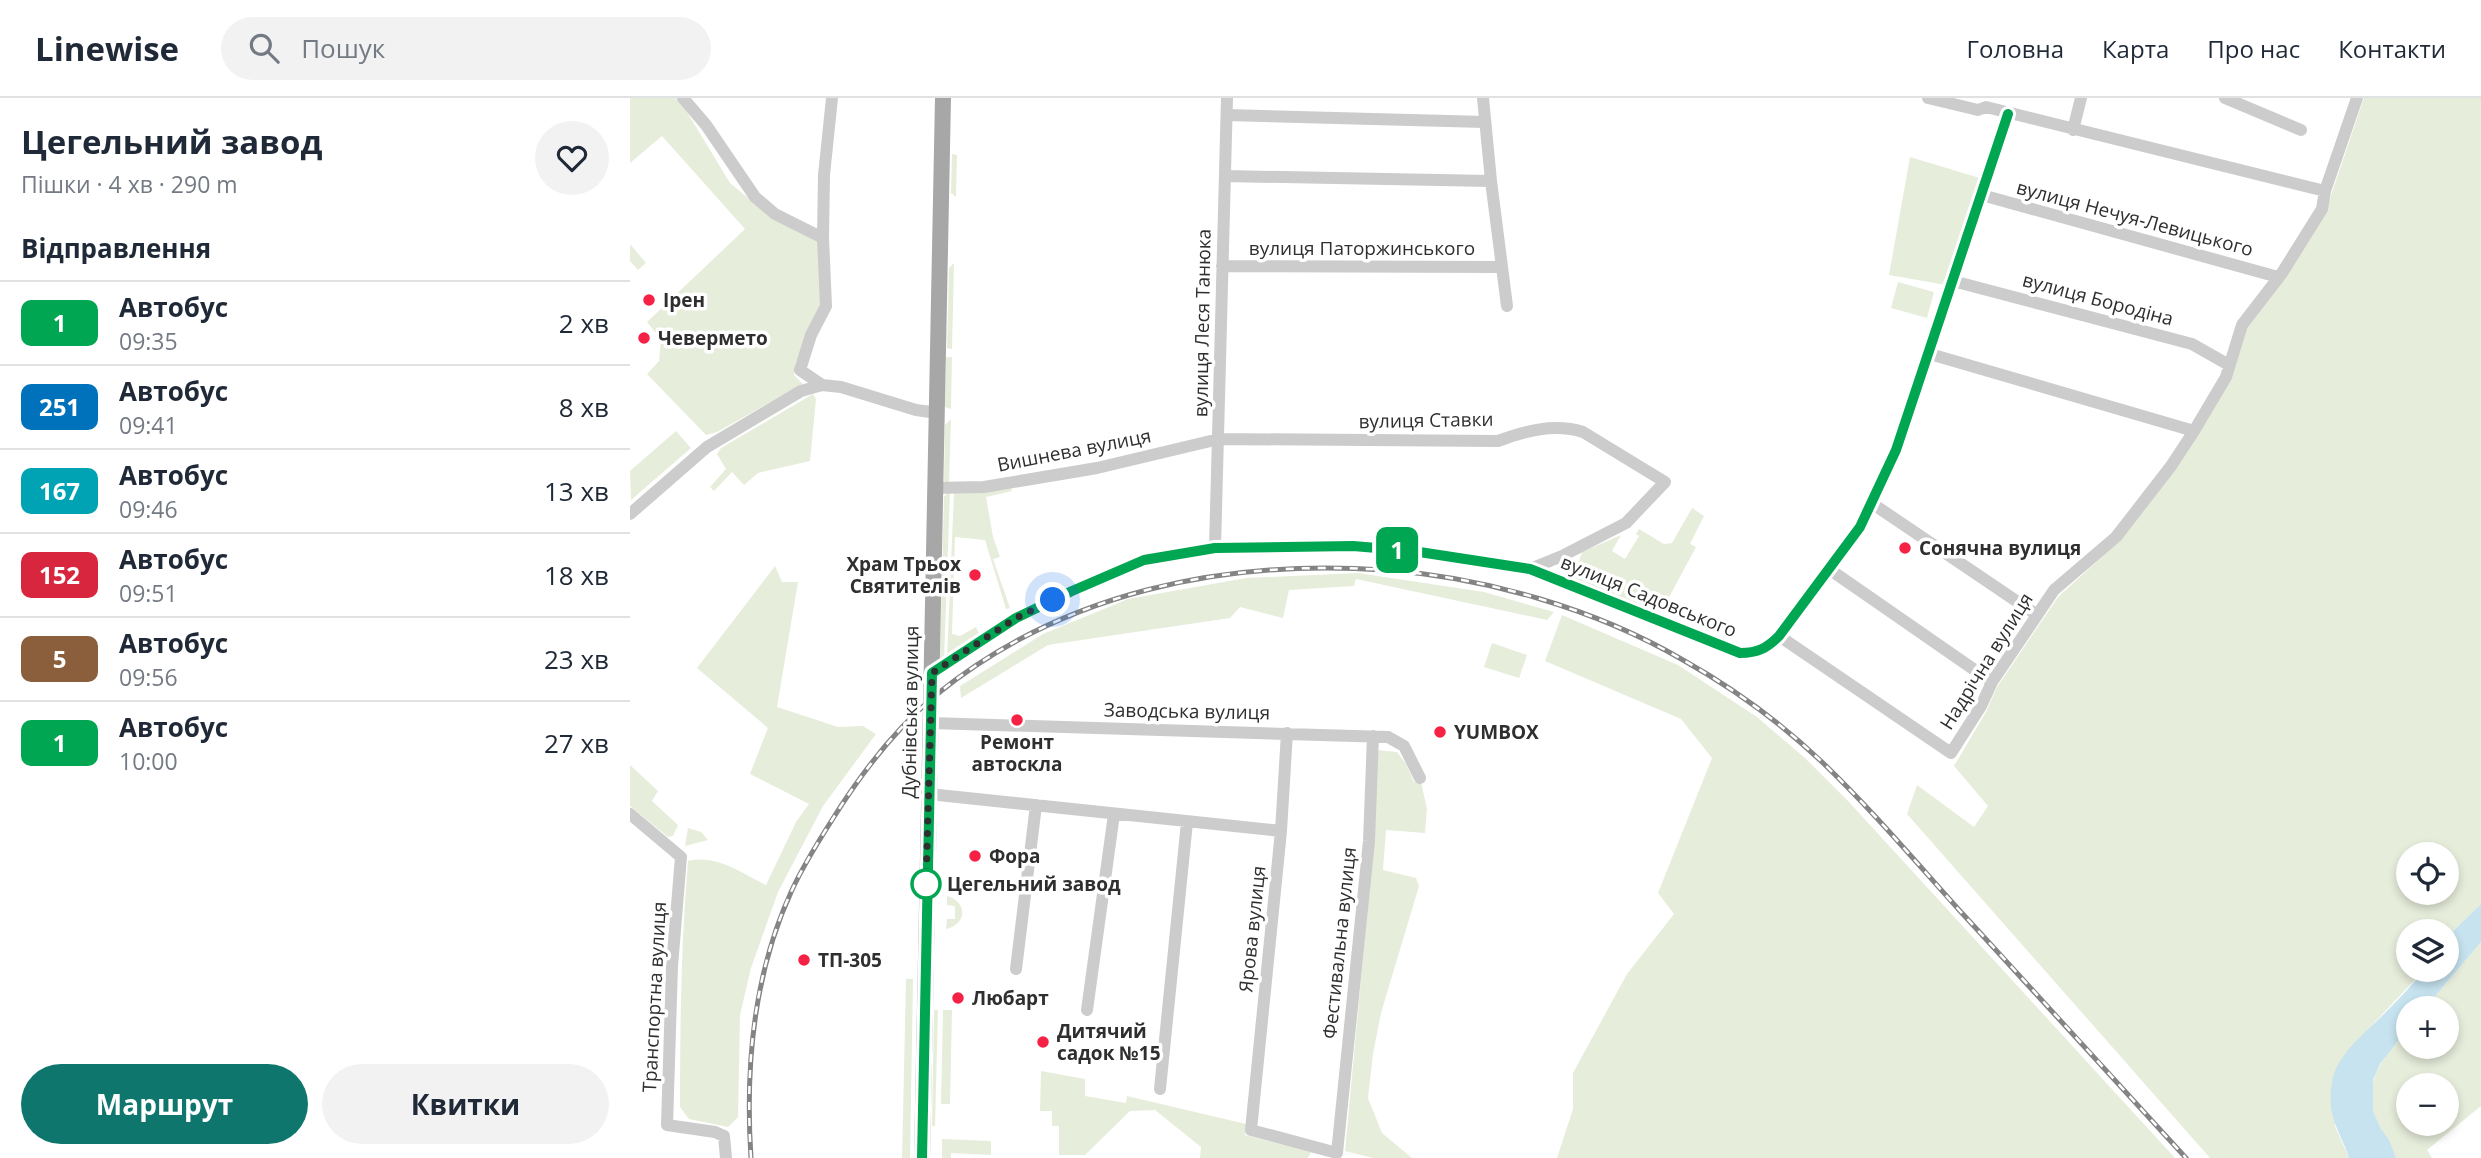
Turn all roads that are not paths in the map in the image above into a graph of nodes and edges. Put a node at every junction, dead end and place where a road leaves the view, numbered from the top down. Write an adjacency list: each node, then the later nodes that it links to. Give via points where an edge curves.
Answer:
1 (682, 98): 20 (street, via 706,124 755,197 775,214)
2 (832, 98): 20 (street)
3 (943, 98): 29 (main road, Дубнівська вулиця)
4 (1227, 98): 12 (street, вулиця Леся Танюка)
5 (1483, 98): 13 (street)
6 (1928, 98): 10 (street, via 1978,110)
7 (2081, 98): 14 (street)
8 (2225, 98): 15 (street)
9 (2357, 98): 18 (street, Надрічна вулиця)
10 (1987, 103): 11 (street)
11 (2008, 114): 14 (street); 19 (street)
12 (1227, 115): 13 (street); 16 (street, вулиця Леся Танюка)
13 (1485, 122): 17 (street)
14 (2073, 130): 18 (street)
15 (2301, 130)
16 (1225, 176): 17 (street); 21 (street, вулиця Леся Танюка)
17 (1491, 181): 22 (street)
18 (2325, 191): 23 (street, Надрічна вулиця, via 2322,209)
19 (1982, 195): 23 (street, вулиця Нечуя-Левицького); 24 (street)
20 (823, 238): 28 (street, via 826,306 800,370)
21 (1222, 266): 22 (street, вулиця Паторжинського); 31 (street, вулиця Леся Танюка)
22 (1501, 267): 25 (street)
23 (2278, 277): 27 (street, Надрічна вулиця, via 2242,325)
24 (1954, 281): 26 (street); 27 (street, вулиця Бородіна, via 2192,344)
25 (1507, 306)
26 (1930, 354): 30 (street); 33 (street)
27 (2229, 365): 30 (street, Надрічна вулиця)
28 (822, 385): 29 (street); 34 (street, via 801,391 707,447)
29 (938, 413): 32 (main road, Дубнівська вулиця)
30 (2194, 431): 38 (street, Надрічна вулиця, via 2116,537 2054,590)
31 (1219, 439): 32 (street, Вишнева вулиця, via 1097,468 984,487); 35 (street, вулиця Леся Танюка); 36 (street, вулиця Ставки, via 1497,441 1529,430 1572,428 1665,482 1626,523)
32 (934, 488): 40 (main road, Дубнівська вулиця)
33 (1873, 504): 37 (street); 38 (street)
34 (630, 514)
35 (1215, 548): 36 (street, вулиця Садовського, via 1353,546); 40 (street, вулиця Садовського, via 1144,560 1072,591 1016,618)
36 (1530, 569): 39 (street, вулиця Садовського, via 1740,653 1769,647)
37 (1829, 569): 39 (street); 41 (street)
38 (2037, 615): 41 (street, Надрічна вулиця)
39 (1779, 636): 41 (street, Надрічна вулиця, via 1951,753)
40 (932, 673): 42 (main road, Дубнівська вулиця)
41 (1992, 682)
42 (931, 723): 43 (street, Заводська вулиця); 46 (main road, Дубнівська вулиця)
43 (1287, 733): 44 (street, Заводська вулиця); 51 (street, Ярова вулиця)
44 (1373, 736): 45 (street, Заводська вулиця, via 1388,737 1404,746); 55 (street, Фестивальна вулиця, via 1369,841 1337,1153)
45 (1420, 778)
46 (929, 794): 47 (street); 57 (main road, Дубнівська вулиця)
47 (1036, 805): 49 (street); 52 (street)
48 (630, 814): 56 (street, Транспортна вулиця, via 681,857 667,1125 724,1136)
49 (1114, 814): 50 (street); 53 (street)
50 (1187, 822): 51 (street); 54 (street)
51 (1281, 831): 55 (street, Ярова вулиця)
52 (1016, 969)
53 (1087, 1010)
54 (1160, 1089)
55 (1251, 1130)
56 (726, 1158)
57 (922, 1158)

